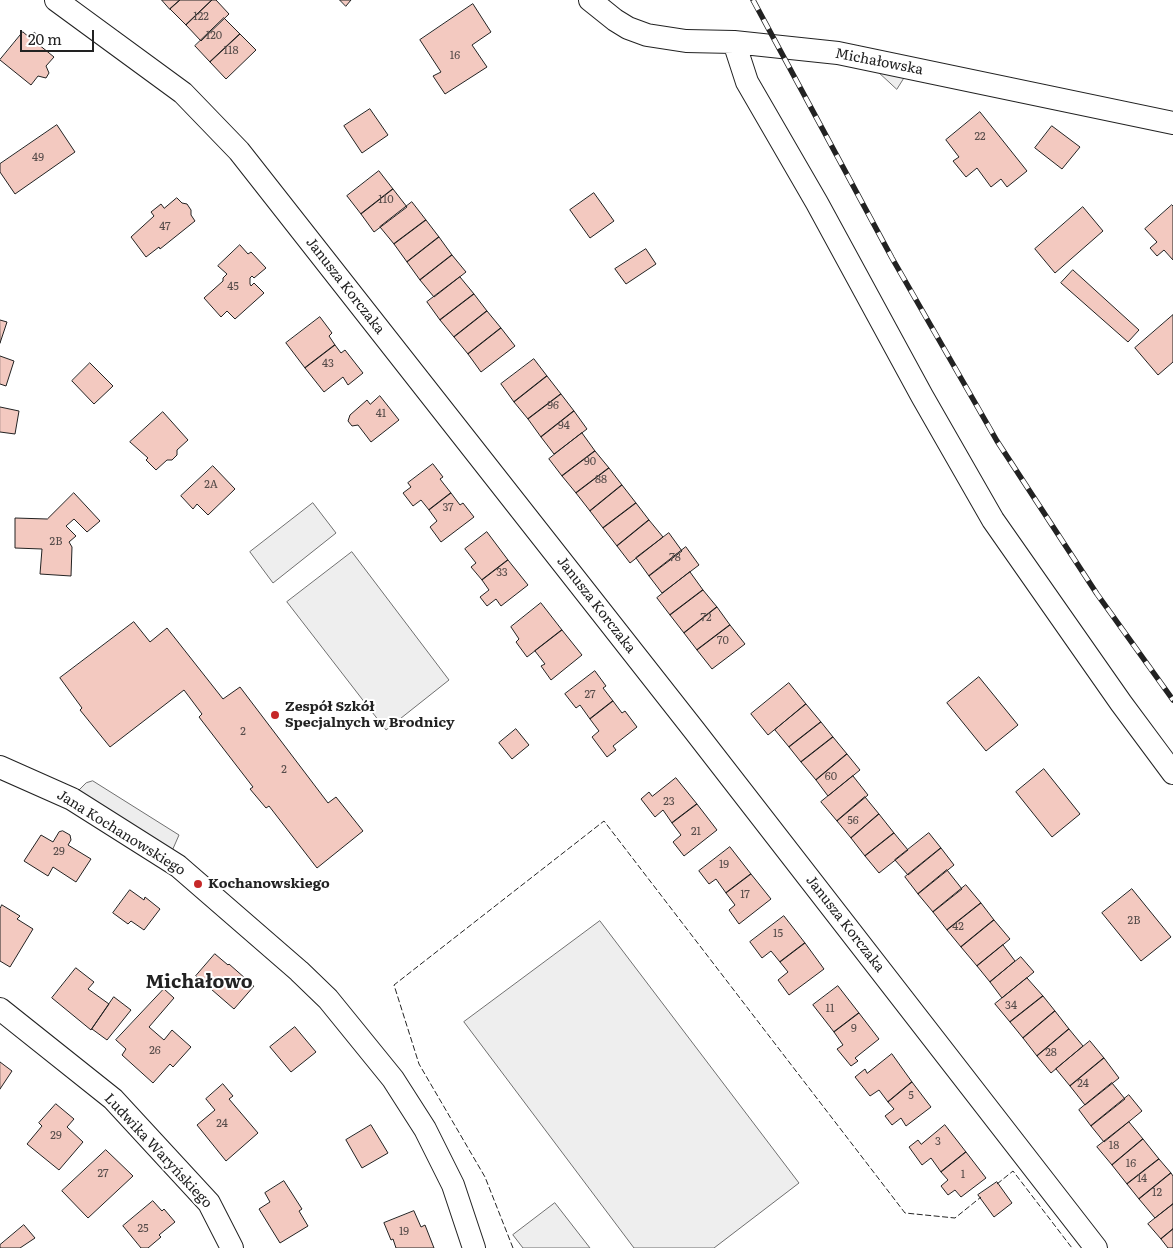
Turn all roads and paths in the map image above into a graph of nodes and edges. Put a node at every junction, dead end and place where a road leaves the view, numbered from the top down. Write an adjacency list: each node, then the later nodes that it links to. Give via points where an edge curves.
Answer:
1 (56, 0): 10 (street, Janusza Korczaka, via 183,92 239,151)
2 (590, 0): 3 (street, Michałowska, via 615,20 646,35 686,41)
3 (734, 42): 4 (street, Michałowska, via 838,53); 6 (street, via 747,82 993,520)
4 (1173, 124)
5 (0, 767): 9 (street, Jana Kochanowskiego, via 72,799 178,866 328,999 393,1079 425,1129 453,1185)
6 (1173, 773)
7 (0, 1009): 8 (street, Ludwika Waryńskiego, via 113,1099 209,1203)
8 (232, 1248)
9 (474, 1248)
10 (1096, 1248)

